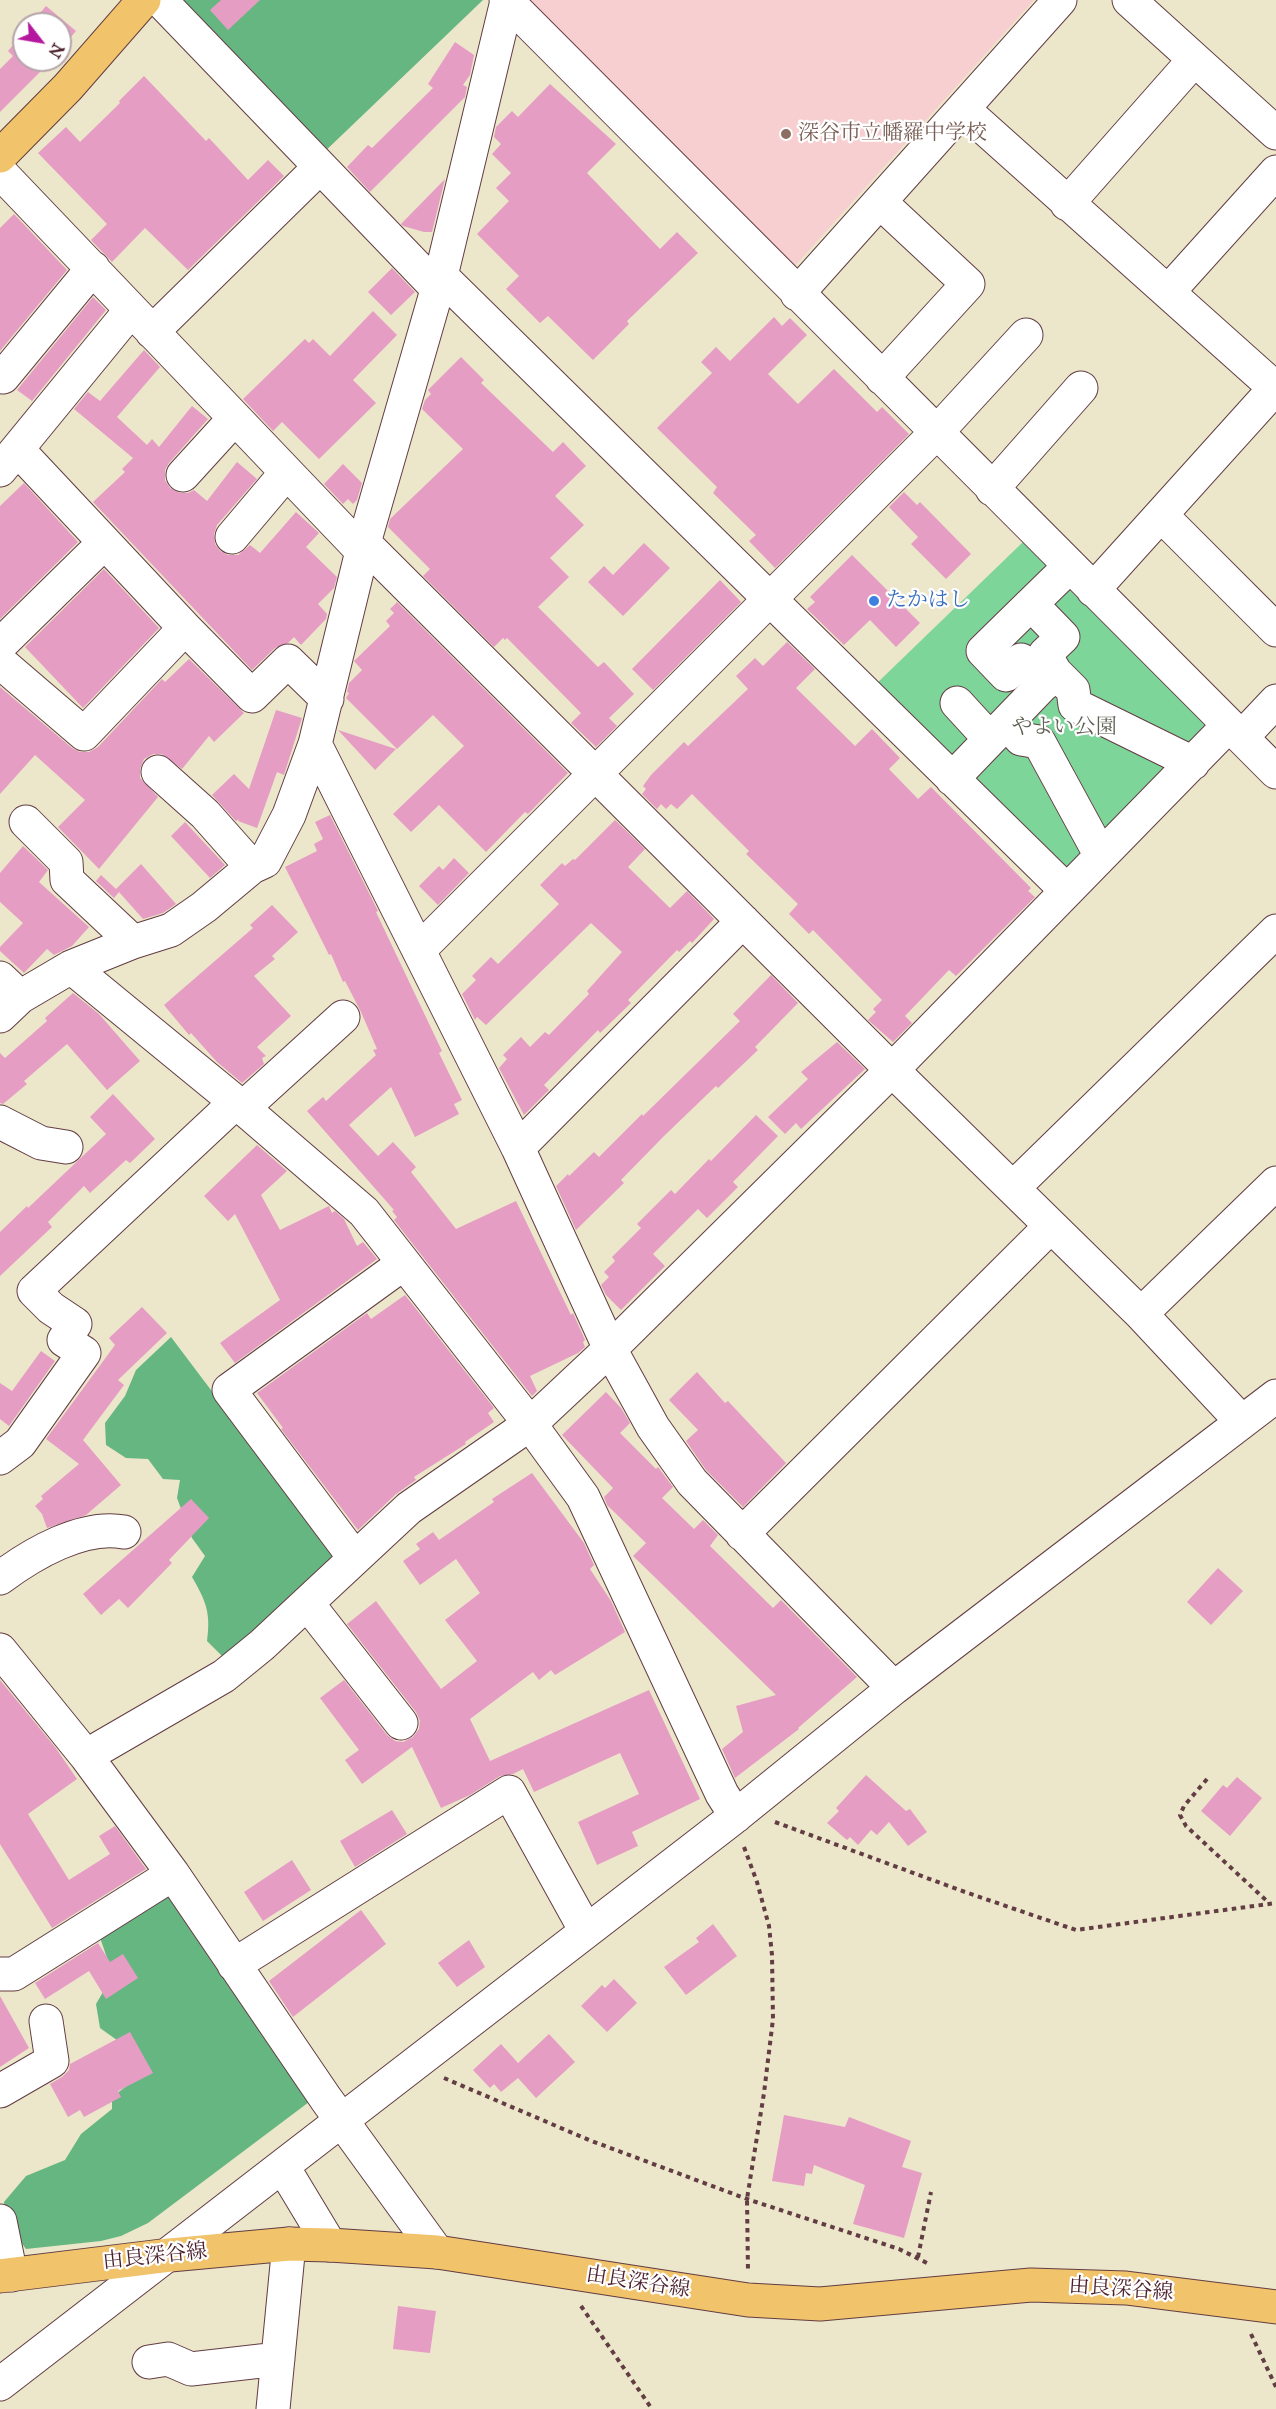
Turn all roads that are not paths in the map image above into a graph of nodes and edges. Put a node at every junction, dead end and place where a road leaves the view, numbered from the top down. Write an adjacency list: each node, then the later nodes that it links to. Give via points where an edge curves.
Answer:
1 (144, 0): 9 (main road, via 68,87)
2 (160, 0): 10 (street)
3 (507, 0): 16 (street); 18 (street)
4 (1060, 0): 7 (street)
5 (1129, 0): 6 (street)
6 (1194, 60): 8 (street); 14 (street)
7 (963, 109): 13 (street); 14 (street)
8 (1276, 133)
9 (0, 156)
10 (320, 167): 16 (street); 19 (street)
11 (0, 172): 15 (street)
12 (1276, 172): 17 (street)
13 (880, 202): 18 (street); 22 (street, via 968,284)
14 (1067, 204): 17 (street)
15 (93, 268): 19 (street); 21 (street)
16 (439, 282): 34 (street); 37 (street)
17 (1168, 292): 23 (street)
18 (797, 294): 22 (street)
19 (142, 321): 25 (street); 27 (street)
20 (1026, 335): 26 (street)
21 (3, 377)
22 (882, 378): 26 (street)
23 (1276, 387): 31 (street)
24 (1081, 388): 30 (street)
25 (234, 419): 28 (street); 29 (street)
26 (936, 433): 30 (street); 37 (street)
27 (9, 460): 33 (street)
28 (286, 473): 32 (street); 34 (street)
29 (183, 475)
30 (992, 489): 35 (street)
31 (1161, 515): 36 (street); 40 (street)
32 (232, 537)
33 (104, 543): 39 (street); 41 (street)
34 (363, 547): 44 (street); 55 (street)
35 (1070, 566): 36 (street); 38 (street)
36 (1093, 590): 49 (street)
37 (769, 600): 55 (street); 56 (street)
38 (1031, 604): 43 (street, via 1063,637); 43 (street, via 983,651 1006,675)
39 (186, 628): 42 (street, via 84,734); 44 (street, via 252,696 288,661)
40 (1276, 630)
41 (0, 645)
42 (0, 662)
43 (1041, 668): 47 (street, via 1073,690); 48 (street)
44 (327, 699): 51 (street)
45 (1276, 701): 49 (street)
46 (957, 703): 48 (street)
47 (1075, 705): 50 (street); 52 (street)
48 (998, 731): 50 (street); 56 (street)
49 (1236, 731): 52 (street); 54 (street)
50 (1039, 741): 58 (street)
51 (315, 744): 59 (street, via 266,861); 64 (street)
52 (1192, 763): 58 (street)
53 (158, 772): 59 (street, via 205,814)
54 (1276, 772)
55 (596, 774): 61 (street); 64 (street)
56 (952, 779): 60 (street)
57 (26, 822): 63 (street, via 66,862 67,880)
58 (1101, 856): 60 (street)
59 (252, 867): 63 (street, via 171,930)
60 (1066, 891): 68 (street)
61 (743, 921): 68 (street); 72 (street)
62 (1276, 931): 74 (street)
63 (133, 942): 65 (street)
64 (419, 950): 72 (street)
65 (71, 967): 66 (street); 69 (street)
66 (7, 997)
67 (343, 1017): 69 (street)
68 (892, 1070): 74 (street); 78 (street)
69 (240, 1105): 76 (street, via 364,1212); 82 (street, via 34,1292 75,1324 64,1340 84,1353 20,1443)
70 (0, 1122): 71 (street, via 41,1143)
71 (66, 1147)
72 (518, 1148): 78 (street)
73 (1276, 1183): 77 (street)
74 (1013, 1188): 75 (street)
75 (1051, 1226): 77 (street); 84 (street)
76 (403, 1264): 81 (street); 85 (street, via 229,1390)
77 (1141, 1314): 80 (street)
78 (610, 1349): 81 (street); 84 (street, via 653,1427 692,1482)
79 (1276, 1396): 80 (street)
80 (1242, 1422): 89 (street)
81 (530, 1424): 85 (street, via 409,1508); 92 (street, via 583,1497 717,1783)
82 (0, 1458)
83 (124, 1532): 86 (street, via 88,1534 48,1547)
84 (742, 1534): 89 (street)
85 (354, 1557): 87 (street)
86 (0, 1578)
87 (307, 1603): 90 (street); 91 (street, via 224,1676)
88 (0, 1650): 91 (street)
89 (894, 1688): 92 (street)
90 (401, 1723)
91 (86, 1756): 93 (street)
92 (738, 1814): 94 (street)
93 (173, 1874): 95 (street); 96 (street, via 14,1974)
94 (586, 1931): 95 (street, via 509,1792); 99 (street)
95 (234, 1965): 99 (street)
96 (0, 1974)
97 (46, 2021): 98 (street, via 52,2061)
98 (0, 2091)
99 (343, 2121): 100 (street); 104 (street)
100 (283, 2167): 103 (street); 105 (street)
101 (0, 2221): 106 (street)
102 (289, 2244): 103 (main road, 由良深谷線); 105 (main road, 由良深谷線); 108 (street)
103 (330, 2245): 104 (main road, 由良深谷線)
104 (436, 2252): 107 (main road, 由良深谷線, via 748,2300 820,2304 1031,2285 1126,2288)
105 (170, 2254): 106 (main road, 由良深谷線); 110 (street)
106 (6, 2275)
107 (1276, 2307)
108 (278, 2359): 109 (street, via 191,2369 168,2359); 111 (street)
109 (149, 2362)
110 (0, 2384)
111 (273, 2409)

